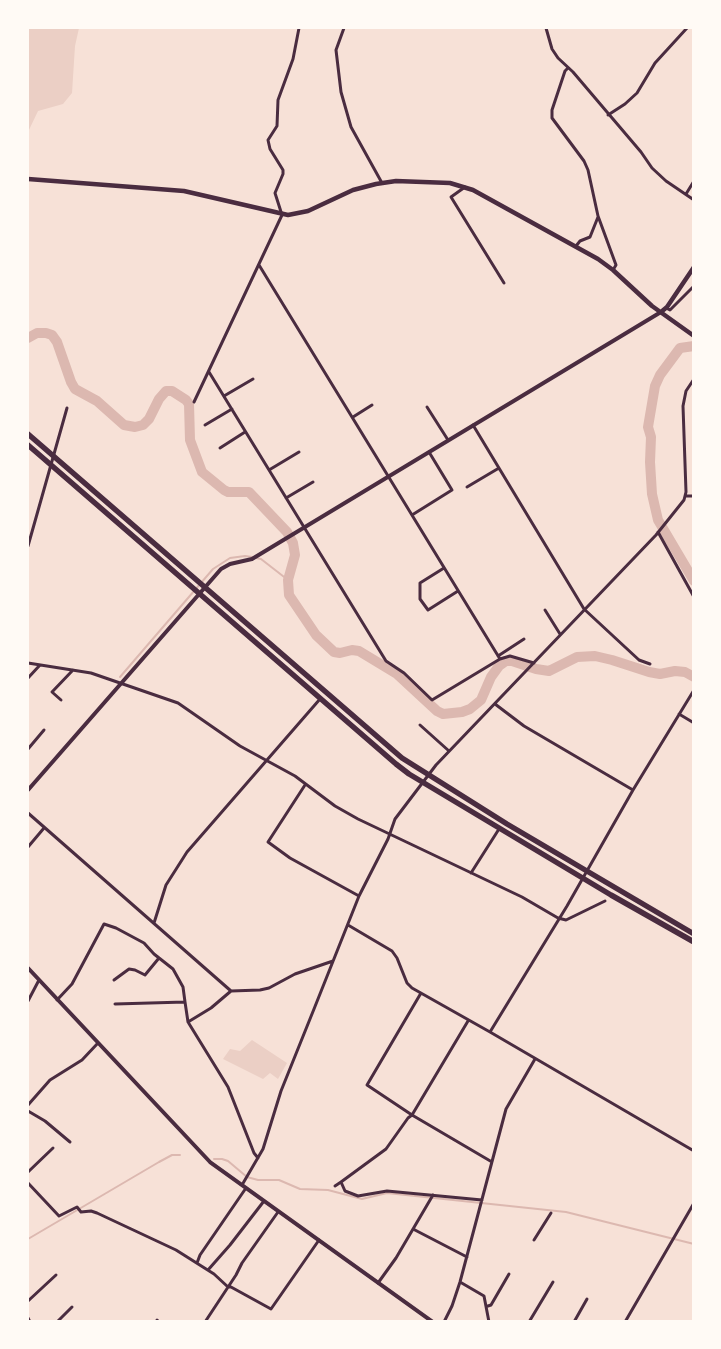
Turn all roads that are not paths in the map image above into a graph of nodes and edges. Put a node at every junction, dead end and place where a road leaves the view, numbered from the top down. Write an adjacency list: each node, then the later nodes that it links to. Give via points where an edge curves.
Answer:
1 (299, 28): 13 (street, via 293,59 278,100 276,126 268,140 283,170 275,193)
2 (344, 28): 9 (street, via 336,50 341,92 351,127)
3 (546, 28): 5 (street, via 552,49)
4 (687, 28): 6 (street, via 654,63 637,93)
5 (568, 68): 6 (street); 14 (street, via 552,118 586,166)
6 (608, 115): 11 (street, via 656,172)
7 (28, 179): 13 (main road, via 184,191)
8 (694, 180): 11 (street)
9 (382, 183): 10 (main road, via 433,181); 13 (main road, via 353,190 300,214)
10 (465, 187): 15 (main road); 19 (street, via 451,197)
11 (686, 194): 12 (street)
12 (694, 200)
13 (282, 215): 16 (street)
14 (598, 216): 15 (street, via 590,237); 18 (street, via 616,265)
15 (576, 246): 18 (main road)
16 (259, 265): 24 (street); 33 (street)
17 (694, 267): 21 (main road)
18 (613, 270): 22 (main road)
19 (504, 284)
20 (694, 286): 21 (street, via 670,310)
21 (666, 308): 22 (main road)
22 (661, 312): 23 (main road); 35 (street)
23 (694, 336)
24 (209, 372): 27 (street); 28 (street)
25 (253, 379): 27 (street)
26 (694, 379): 50 (street, via 686,391 683,406)
27 (224, 396): 32 (street)
28 (194, 402)
29 (372, 405): 33 (street)
30 (427, 407): 38 (street)
31 (67, 408): 43 (street)
32 (232, 409): 34 (street); 36 (street)
33 (352, 417): 47 (street)
34 (205, 425)
35 (473, 425): 38 (street); 45 (street)
36 (245, 432): 40 (street); 46 (street)
37 (28, 434): 43 (highway)
38 (448, 440): 42 (street)
39 (28, 445): 44 (highway)
40 (220, 448)
41 (298, 452): 46 (street)
42 (429, 452): 47 (street); 53 (street, via 452,490)
43 (54, 456): 44 (street); 59 (highway)
44 (51, 466): 56 (street); 61 (highway)
45 (499, 468): 49 (street); 63 (street)
46 (268, 470): 52 (street)
47 (388, 477): 53 (street); 54 (street)
48 (313, 482): 52 (street)
49 (467, 487)
50 (686, 496): 51 (street); 55 (street)
51 (694, 496)
52 (286, 498): 54 (street)
53 (412, 515): 58 (street)
54 (304, 528): 59 (street, via 252,558 224,567); 67 (street, via 386,661 432,700)
55 (659, 531): 62 (street); 63 (street)
56 (30, 532): 57 (street)
57 (28, 546)
58 (444, 568): 60 (street); 60 (street, via 420,582 420,599 428,610)
59 (204, 587): 61 (street); 86 (highway, via 376,737)
60 (458, 590): 67 (street)
61 (200, 593): 74 (street); 76 (highway)
62 (694, 596)
63 (584, 609): 65 (street); 70 (street, via 639,660)
64 (545, 610): 65 (street)
65 (560, 634): 69 (street)
66 (524, 639): 67 (street)
67 (499, 658): 69 (street, via 510,656)
68 (28, 663): 71 (street)
69 (534, 663): 78 (street)
70 (650, 664)
71 (40, 665): 72 (street); 73 (street)
72 (74, 670): 74 (street); 77 (street, via 52,692)
73 (28, 678)
74 (120, 683): 85 (street, via 178,704); 89 (street)
75 (694, 690): 79 (street)
76 (320, 698): 85 (street); 87 (highway, via 396,764)
77 (61, 700)
78 (495, 704): 84 (street); 90 (street, via 524,726)
79 (680, 714): 80 (street); 90 (street)
80 (694, 723)
81 (420, 725): 84 (street)
82 (44, 730): 83 (street)
83 (28, 749)
84 (449, 751): 86 (street)
85 (266, 760): 88 (street); 102 (street, via 182,858 166,885)
86 (428, 775): 87 (street); 96 (highway)
87 (422, 782): 93 (highway); 94 (street, via 395,819)
88 (305, 785): 94 (street, via 334,806); 99 (street, via 268,842 290,858)
89 (28, 790)
90 (633, 790): 96 (street)
91 (28, 813): 92 (street)
92 (44, 828): 95 (street); 102 (street)
93 (500, 828): 97 (street); 98 (highway)
94 (390, 833): 97 (street); 99 (street)
95 (28, 847)
96 (587, 871): 98 (street); 104 (highway)
97 (472, 873): 101 (street)
98 (584, 878): 101 (street); 105 (highway)
99 (359, 896): 103 (street)
100 (604, 901): 101 (street, via 566,920)
101 (558, 918): 119 (street)
102 (154, 923): 111 (street)
103 (348, 925): 107 (street); 112 (street, via 392,951 409,986)
104 (694, 934)
105 (694, 942)
106 (159, 958): 110 (street, via 146,975 128,970); 113 (street, via 144,943 104,924 72,984); 115 (street, via 176,972 184,988)
107 (333, 960): 111 (street, via 269,988); 128 (street)
108 (28, 968): 109 (street)
109 (39, 980): 113 (street); 114 (street)
110 (114, 980)
111 (231, 990): 118 (street)
112 (421, 993): 117 (street); 124 (street, via 367,1085)
113 (57, 1000): 120 (street)
114 (28, 1001)
115 (184, 1002): 116 (street); 118 (street)
116 (115, 1004)
117 (468, 1021): 119 (street); 124 (street)
118 (188, 1022): 128 (street, via 228,1087)
119 (490, 1032): 121 (street)
120 (98, 1043): 122 (street, via 82,1060 50,1080); 133 (street, via 197,1150)
121 (535, 1059): 127 (street); 129 (street, via 506,1109)
122 (28, 1105)
123 (28, 1111): 125 (street)
124 (412, 1115): 129 (street); 131 (street, via 386,1149)
125 (70, 1142)
126 (53, 1148): 130 (street)
127 (694, 1151)
128 (258, 1158): 133 (street)
129 (492, 1162): 138 (street)
130 (28, 1172)
131 (341, 1182): 134 (street); 136 (street, via 345,1191 358,1196 387,1191)
132 (28, 1183): 146 (street, via 59,1216 79,1209 94,1211)
133 (242, 1185): 135 (street)
134 (335, 1186)
135 (246, 1188): 137 (street); 146 (street)
136 (433, 1197): 138 (street); 142 (street)
137 (264, 1201): 140 (street); 147 (street)
138 (482, 1202): 145 (street)
139 (694, 1203): 168 (street)
140 (278, 1212): 143 (street); 153 (street)
141 (551, 1213): 144 (street)
142 (413, 1229): 145 (street); 152 (street)
143 (319, 1240): 152 (street); 153 (street, via 271,1309)
144 (534, 1240)
145 (467, 1257): 150 (street)
146 (197, 1263): 147 (street)
147 (208, 1270): 153 (street)
148 (509, 1274): 156 (street, via 491,1305)
149 (56, 1275): 155 (street)
150 (460, 1282): 156 (street, via 484,1296); 159 (street)
151 (553, 1282): 166 (street)
152 (378, 1283): 163 (street)
153 (228, 1287): 162 (street)
154 (588, 1299): 167 (street)
155 (28, 1301)
156 (487, 1306): 165 (street)
157 (72, 1307): 161 (street)
158 (28, 1318): 160 (street)
159 (445, 1320): 164 (street)
160 (30, 1322)
161 (57, 1322)
162 (205, 1322)
163 (433, 1322)
164 (452, 1322)
165 (489, 1322)
166 (530, 1322)
167 (574, 1322)
168 (625, 1322)

